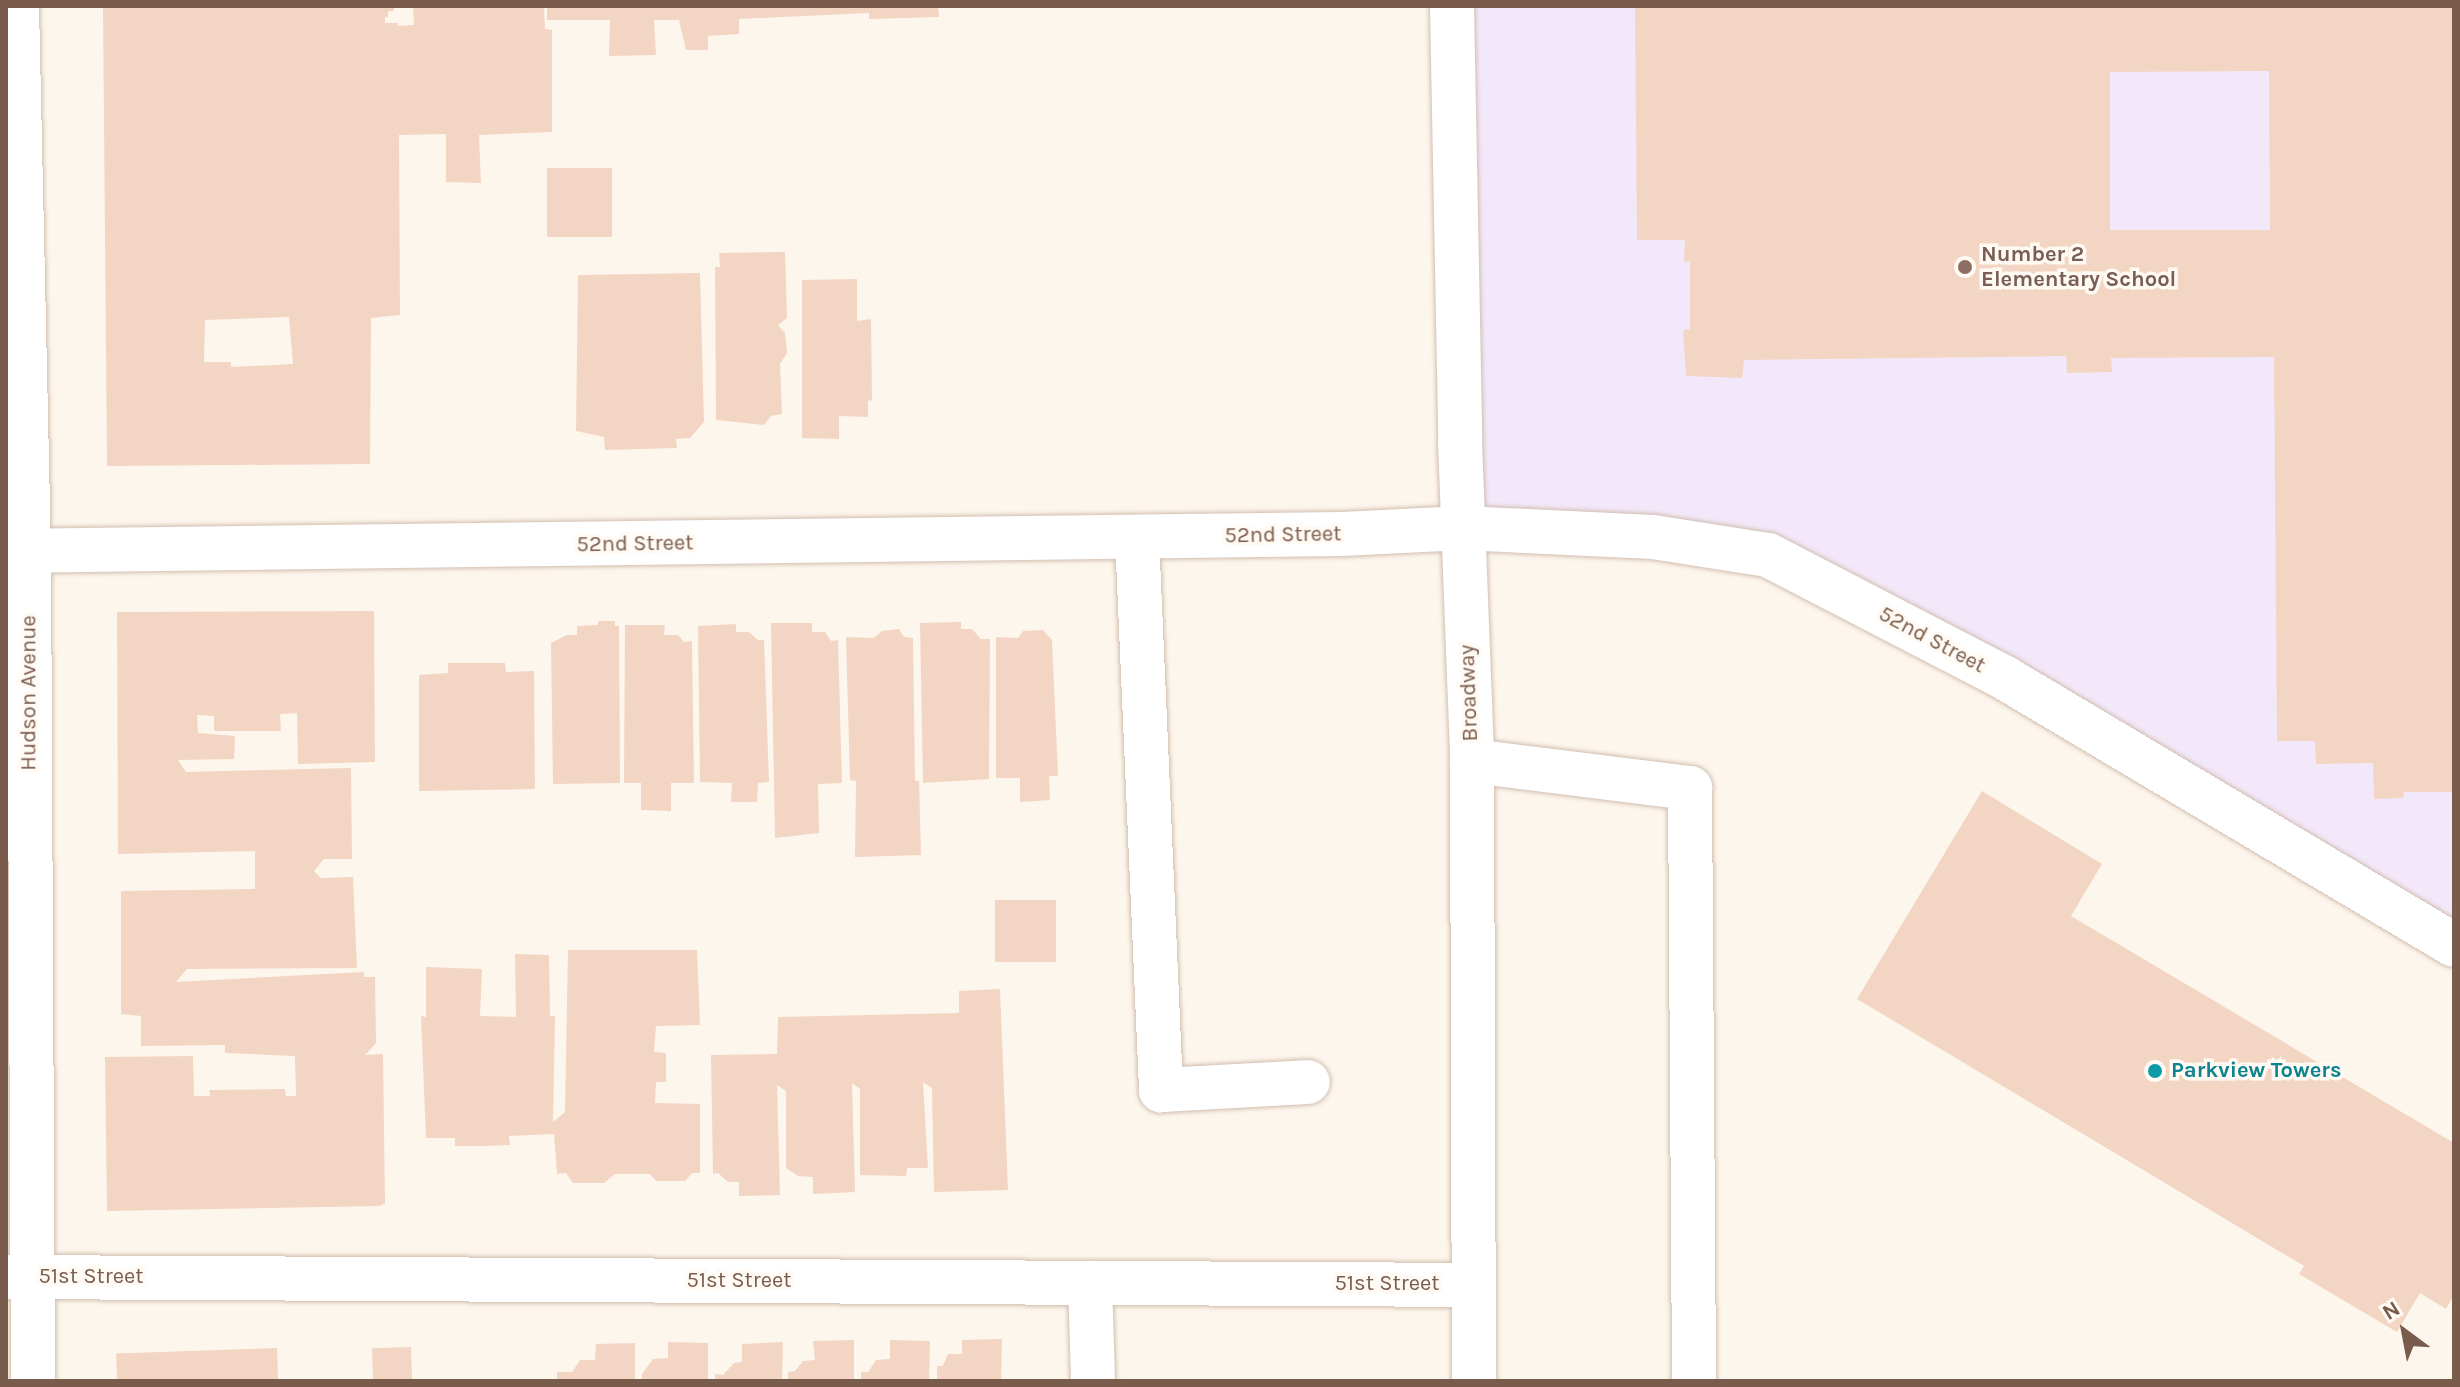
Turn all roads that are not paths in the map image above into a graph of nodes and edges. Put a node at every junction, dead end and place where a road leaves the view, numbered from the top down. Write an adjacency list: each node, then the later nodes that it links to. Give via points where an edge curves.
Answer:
1 (17, 6): 5 (street, Hudson Avenue)
2 (1452, 6): 3 (street, Broadway)
3 (1463, 528): 4 (street, 52nd Street); 6 (street, Broadway); 7 (street, 52nd Street, via 1653,537 1768,555 2005,678)
4 (1137, 537): 5 (street, 52nd Street); 8 (street, via 1161,1090)
5 (18, 551): 9 (street, Hudson Avenue)
6 (1472, 761): 11 (street, Broadway); 15 (street, via 1690,788)
7 (2454, 945)
8 (1308, 1082)
9 (18, 1277): 10 (street, 51st Street); 12 (street, Hudson Avenue)
10 (1090, 1283): 11 (street, 51st Street); 13 (street)
11 (1473, 1285): 14 (street, Broadway)
12 (33, 1381)
13 (1093, 1381)
14 (1474, 1381)
15 (1694, 1381)

